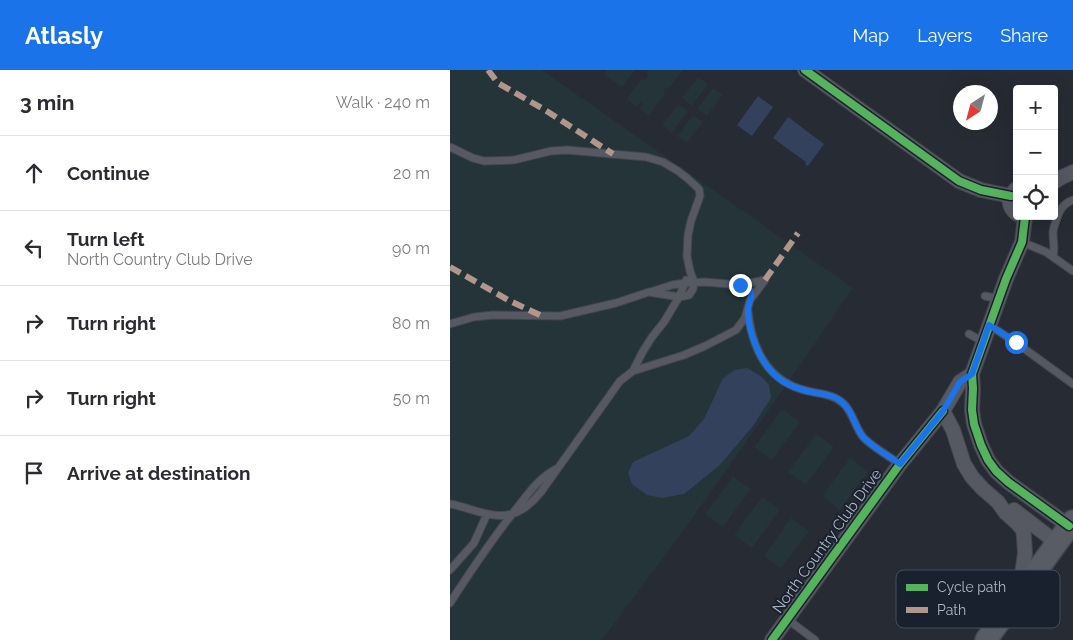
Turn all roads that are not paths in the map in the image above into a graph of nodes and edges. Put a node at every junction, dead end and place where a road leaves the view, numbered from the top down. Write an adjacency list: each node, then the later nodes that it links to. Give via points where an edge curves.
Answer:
1 (805, 70): 5 (street, via 959,181 981,190)
2 (450, 148): 12 (lane, via 484,161 514,160 551,151 575,150 646,157 671,166 700,192 688,235)
3 (1073, 172): 4 (street)
4 (1058, 179)
5 (1013, 192)
6 (1013, 196): 8 (street, via 1010,206)
7 (1073, 200): 11 (lane, via 1058,213 1053,232)
8 (1013, 211)
9 (1023, 220): 10 (street, North Country Club Drive)
10 (1022, 242): 11 (lane); 21 (street, North Country Club Drive)
11 (1053, 257): 13 (lane)
12 (690, 271): 14 (lane); 15 (lane)
13 (1073, 271)
14 (694, 282): 15 (lane); 16 (lane); 18 (lane, via 692,292)
15 (685, 283): 17 (lane); 18 (lane)
16 (740, 285): 20 (lane, via 750,291); 20 (lane, via 765,280)
17 (650, 292): 18 (lane); 23 (lane, via 560,316 493,315)
18 (679, 296): 27 (lane)
19 (984, 296): 21 (lane)
20 (752, 298): 22 (lane)
21 (999, 299): 24 (street, North Country Club Drive)
22 (748, 308): 27 (lane, via 740,325 729,334 684,355); 34 (lane, via 749,326 758,352 773,374 801,390 827,394 844,403 865,439)
23 (450, 324)
24 (989, 325): 26 (street, North Country Club Drive); 29 (lane)
25 (969, 334): 26 (lane)
26 (984, 342): 28 (street, North Country Club Drive)
27 (633, 371): 39 (lane, via 616,385 541,492 526,507)
28 (972, 374): 30 (street, North Country Club Drive, via 960,382); 31 (street, North Country Club Drive)
29 (1073, 384)
30 (943, 411): 32 (street); 34 (street, North Country Club Drive)
31 (974, 424): 32 (street); 33 (street, North Country Club Drive)
32 (953, 430): 35 (street)
33 (989, 462): 35 (street); 40 (street, North Country Club Drive, via 1008,482)
34 (900, 464): 45 (street, North Country Club Drive)
35 (970, 474): 36 (street)
36 (998, 502): 40 (street); 42 (street, via 1022,530)
37 (450, 504): 38 (lane)
38 (487, 514): 39 (lane); 41 (lane, via 474,543)
39 (503, 520): 44 (lane)
40 (1067, 530): 43 (main road)
41 (450, 570)
42 (1023, 570)
43 (1038, 570)
44 (450, 603)
45 (787, 619): 47 (street, North Country Club Drive); 48 (lane)
46 (995, 628): 49 (main road)
47 (772, 640)
48 (815, 640)
49 (986, 640)

